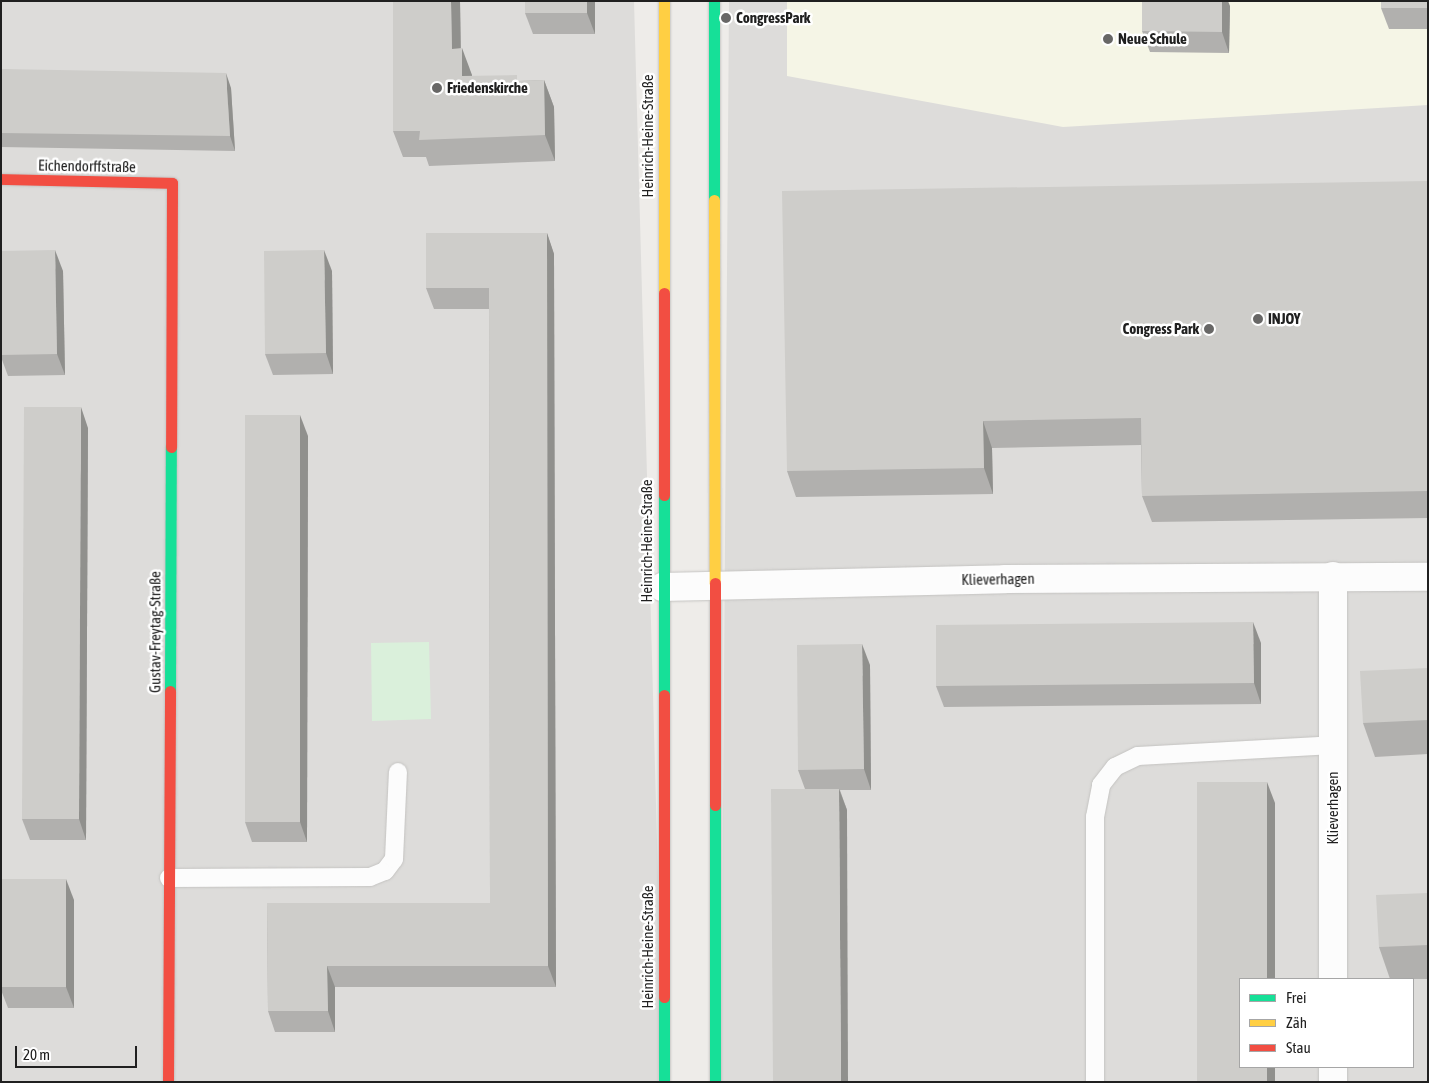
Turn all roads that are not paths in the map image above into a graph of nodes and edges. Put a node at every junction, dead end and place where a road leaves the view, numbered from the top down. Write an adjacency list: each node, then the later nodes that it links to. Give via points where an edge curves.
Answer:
1 (664, 1): 8 (street, Heinrich-Heine-Straße)
2 (714, 1): 7 (street)
3 (1, 179): 4 (street, Eichendorffstraße)
4 (172, 183): 11 (street, Gustav-Freytag-Straße)
5 (1333, 576): 6 (street, Klieverhagen); 7 (street, Klieverhagen); 9 (street, Klieverhagen)
6 (1428, 577)
7 (714, 585): 8 (street, Klieverhagen); 16 (street)
8 (662, 587): 15 (street, Heinrich-Heine-Straße)
9 (1334, 745): 12 (street, Klieverhagen); 17 (lane, via 1138,756 1115,767 1101,785 1095,817)
10 (398, 772): 11 (lane, via 394,859 385,871 370,876)
11 (169, 878): 14 (street, Gustav-Freytag-Straße)
12 (1334, 978)
13 (1334, 1068): 18 (street)
14 (168, 1082)
15 (664, 1082)
16 (715, 1082)
17 (1095, 1082)
18 (1334, 1082)

